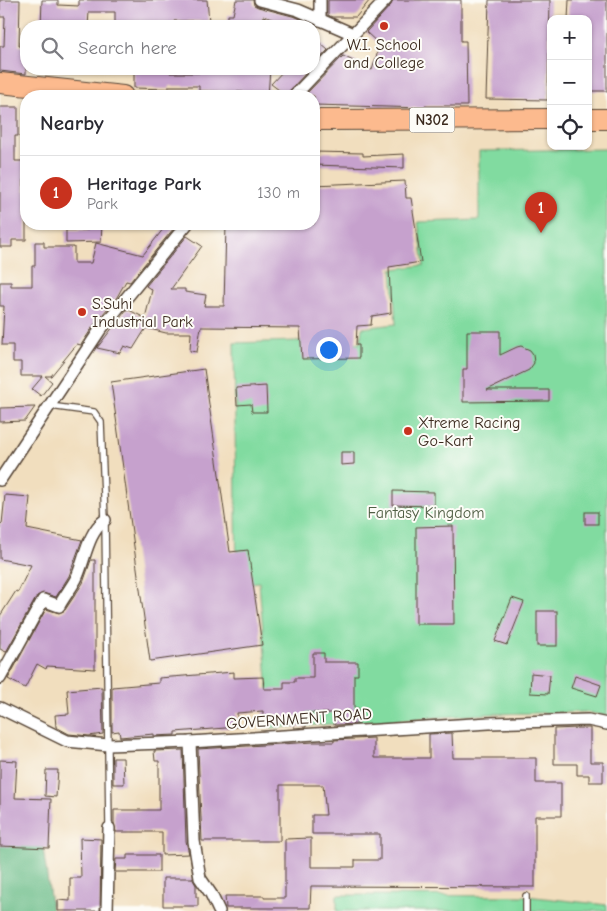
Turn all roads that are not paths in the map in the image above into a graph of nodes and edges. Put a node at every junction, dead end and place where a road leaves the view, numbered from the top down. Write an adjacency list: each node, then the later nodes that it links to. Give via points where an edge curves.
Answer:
1 (260, 0): 4 (street, via 298,10)
2 (320, 0): 4 (street)
3 (386, 0): 5 (street)
4 (320, 20): 5 (street)
5 (353, 34): 6 (street)
6 (320, 69)
7 (314, 75): 10 (street)
8 (0, 83): 9 (highway)
9 (66, 90)
10 (300, 90)
11 (592, 119): 12 (highway)
12 (607, 119)
13 (320, 120): 14 (highway, N302)
14 (547, 120)
15 (183, 230): 16 (street, via 100,330)
16 (50, 406): 17 (street); 18 (lane, via 94,412 101,422)
17 (0, 480)
18 (105, 520): 19 (street, via 89,543 77,577 59,606 43,600); 23 (lane)
19 (0, 678)
20 (0, 708): 23 (street, GOVERNMENT ROAD, via 67,741)
21 (607, 724): 22 (street, GOVERNMENT ROAD, via 588,720 488,722)
22 (190, 742): 23 (street, GOVERNMENT ROAD); 27 (street, via 194,841 200,878)
23 (108, 745): 24 (lane)
24 (109, 828): 26 (street)
25 (526, 896): 28 (lane)
26 (107, 911)
27 (220, 911)
28 (526, 911)

